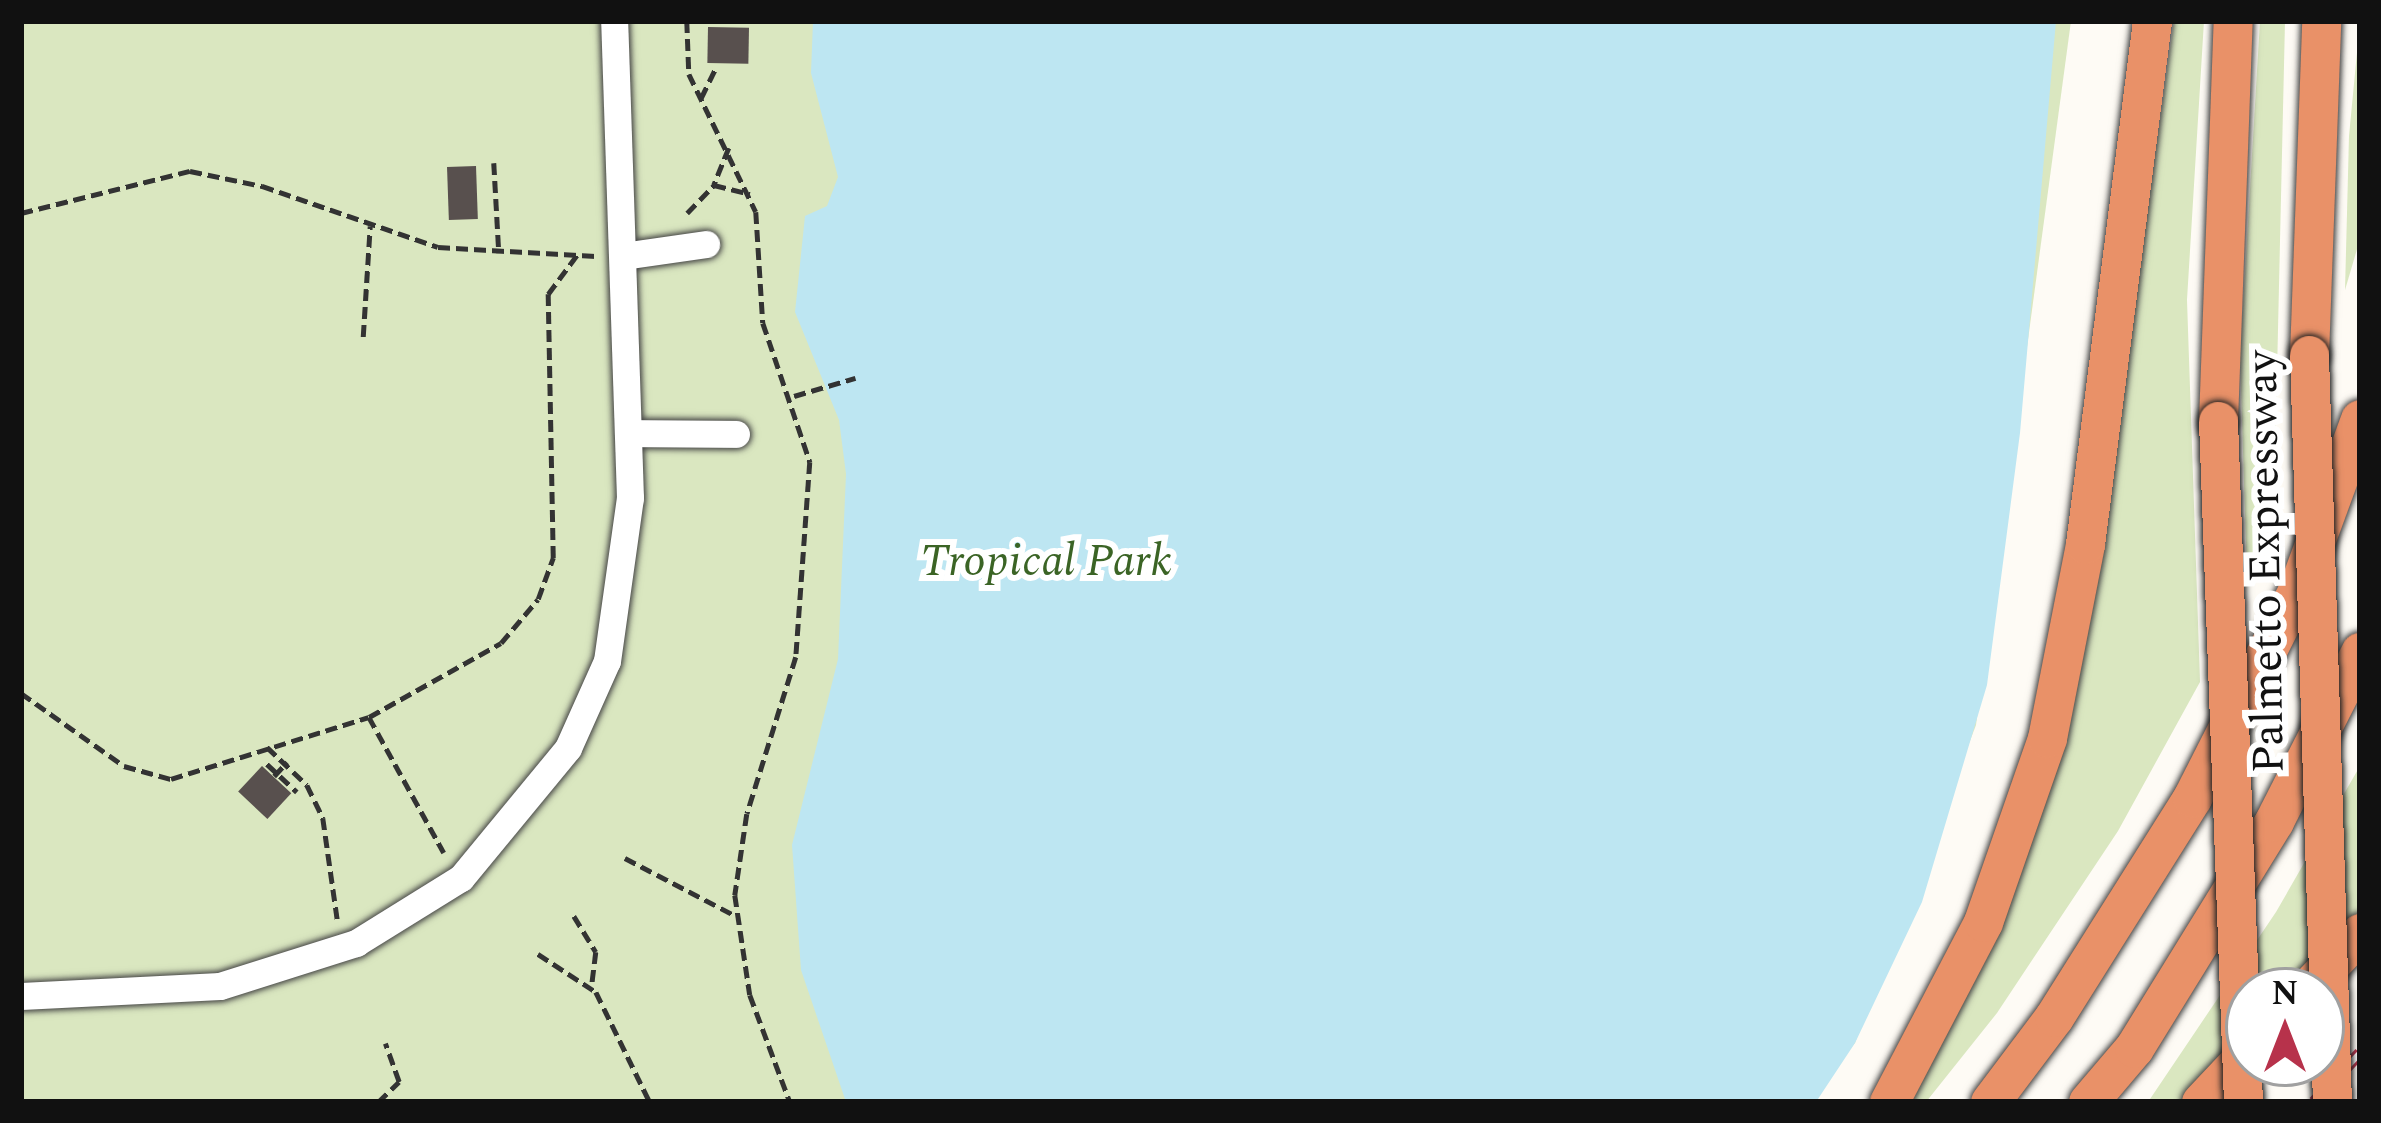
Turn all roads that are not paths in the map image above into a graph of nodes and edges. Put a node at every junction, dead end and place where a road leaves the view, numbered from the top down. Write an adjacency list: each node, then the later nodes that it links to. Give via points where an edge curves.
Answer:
1 (614, 21): 6 (lane)
2 (2152, 21): 15 (highway, via 2086,544 2052,718 1983,922)
3 (2233, 21): 19 (highway, bridge, via 2218,422)
4 (2321, 21): 20 (highway, Palmetto Expressway, bridge, via 2308,355)
5 (706, 244): 6 (lane)
6 (623, 256): 8 (lane)
7 (2360, 419): 16 (highway, via 2297,591 2192,798 2054,1017)
8 (631, 433): 9 (lane); 13 (lane, via 623,565 602,676 553,770 474,866 384,930 270,974 199,988)
9 (736, 434)
10 (2360, 652): 17 (highway, via 2274,820 2134,1048)
11 (2360, 933): 12 (highway)
12 (2328, 967)
13 (21, 996)
14 (2225, 1076): 18 (highway)
15 (1889, 1102)
16 (1990, 1102)
17 (2088, 1102)
18 (2201, 1102)
19 (2243, 1102)
20 (2332, 1102)

